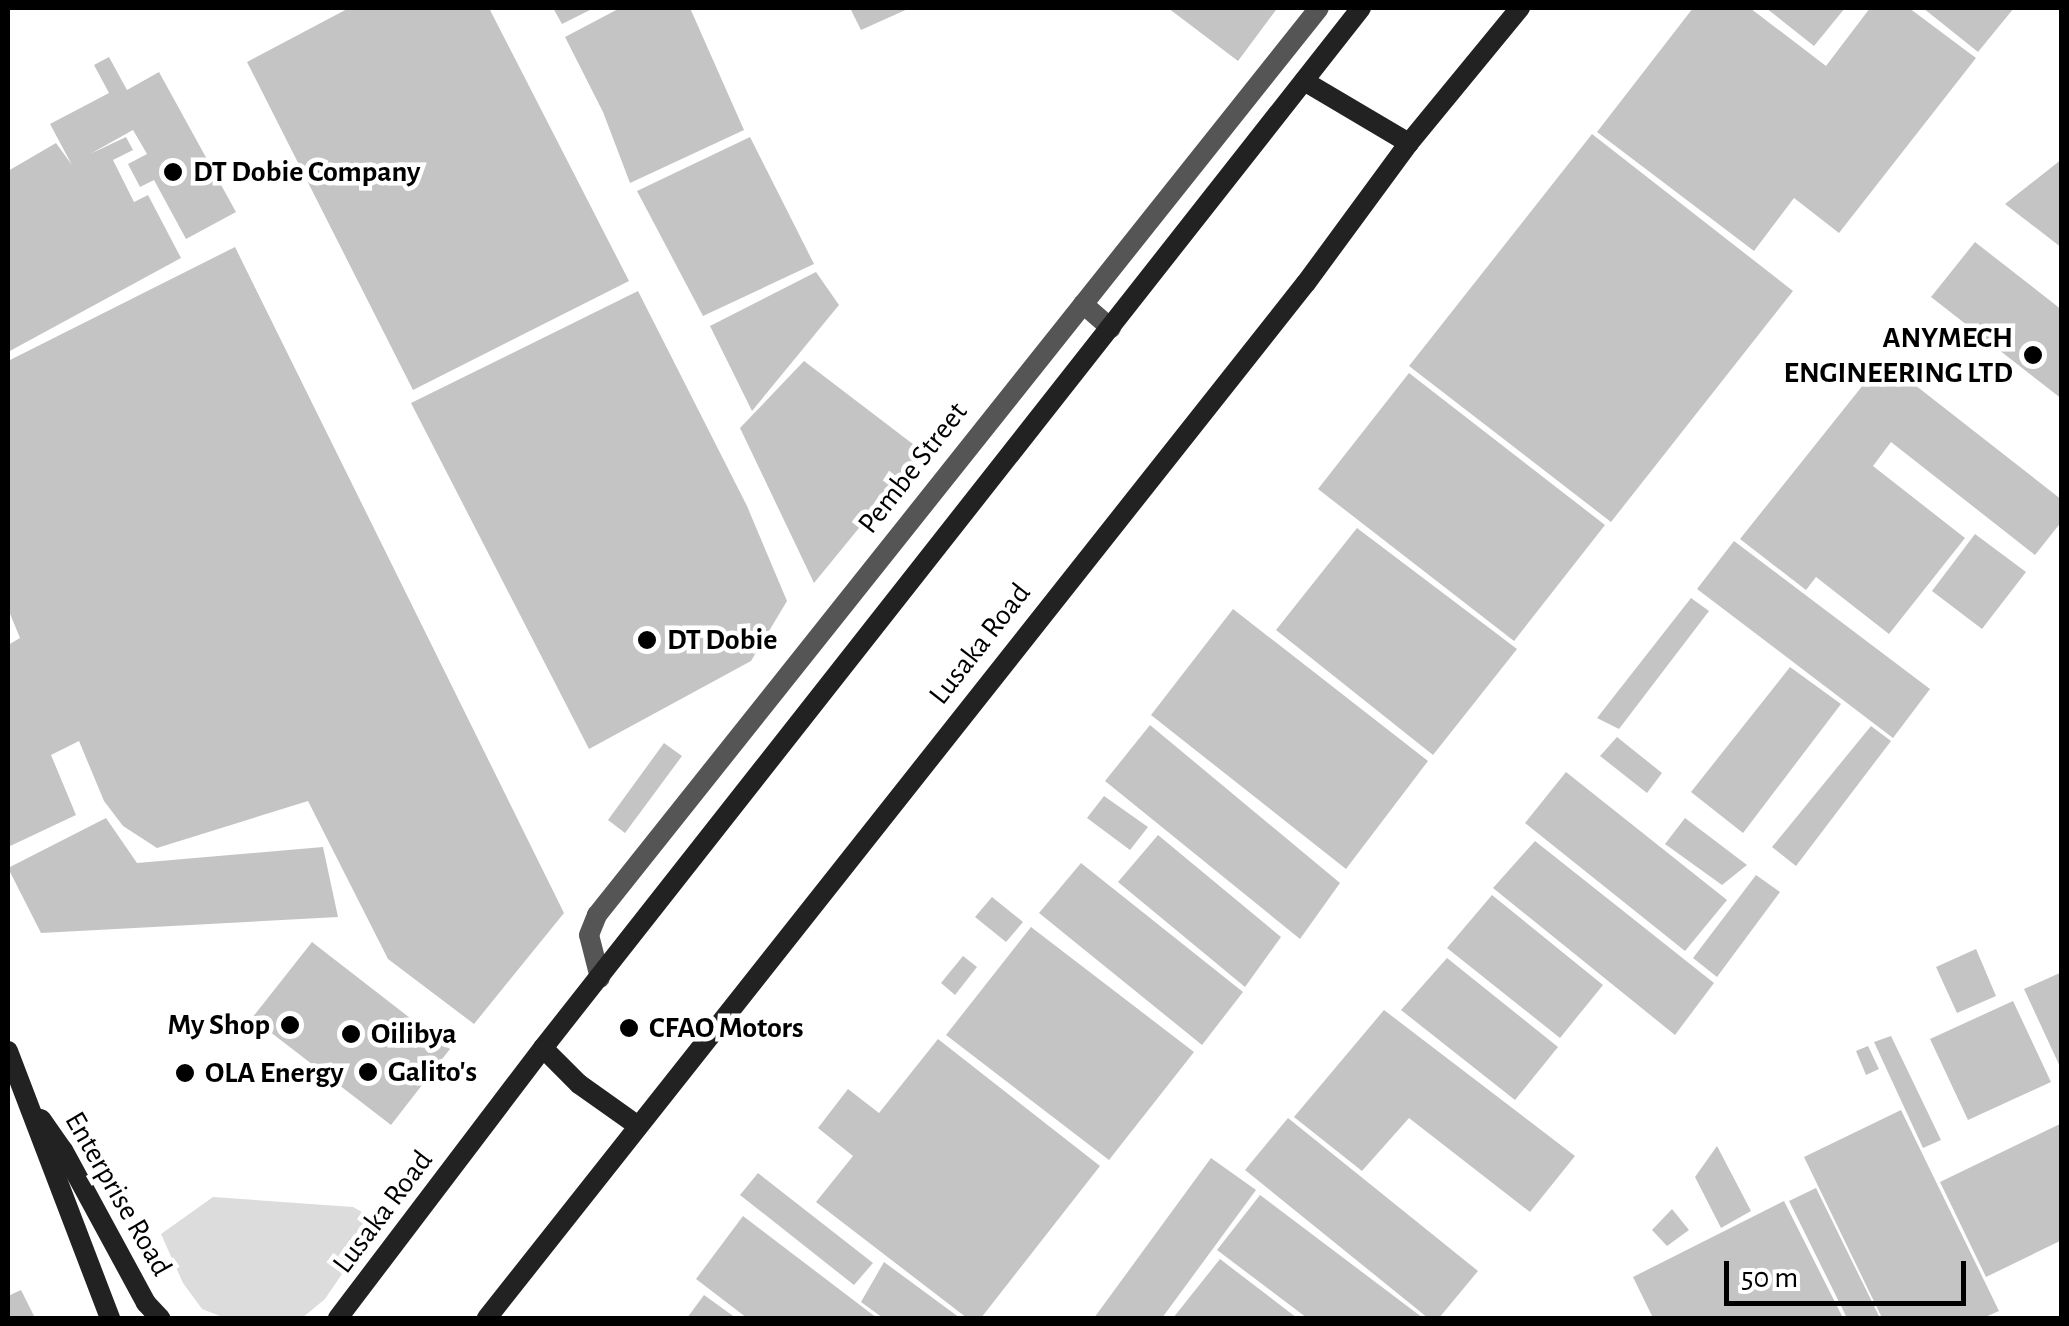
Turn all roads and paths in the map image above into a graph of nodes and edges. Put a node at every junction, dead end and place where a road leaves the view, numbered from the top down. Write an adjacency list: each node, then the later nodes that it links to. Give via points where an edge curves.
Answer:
1 (1319, 8): 6 (street, Pembe Street)
2 (1362, 8): 4 (main road, Lusaka Road)
3 (1520, 8): 5 (main road, Lusaka Road)
4 (1304, 81): 5 (main road); 7 (main road, Lusaka Road)
5 (1409, 142): 12 (main road, Lusaka Road, via 1306,284)
6 (1082, 304): 7 (street); 8 (street, Pembe Street, via 597,914 589,935)
7 (1111, 328): 8 (main road, Lusaka Road)
8 (600, 978): 9 (main road, Lusaka Road)
9 (543, 1048): 12 (main road); 15 (main road, Lusaka Road)
10 (8, 1052): 11 (main road, Enterprise Road)
11 (26, 1097): 13 (main road, Enterprise Road); 14 (main road, Enterprise Road)
12 (638, 1126): 16 (main road, Lusaka Road)
13 (110, 1318)
14 (160, 1318)
15 (338, 1318)
16 (487, 1318)

